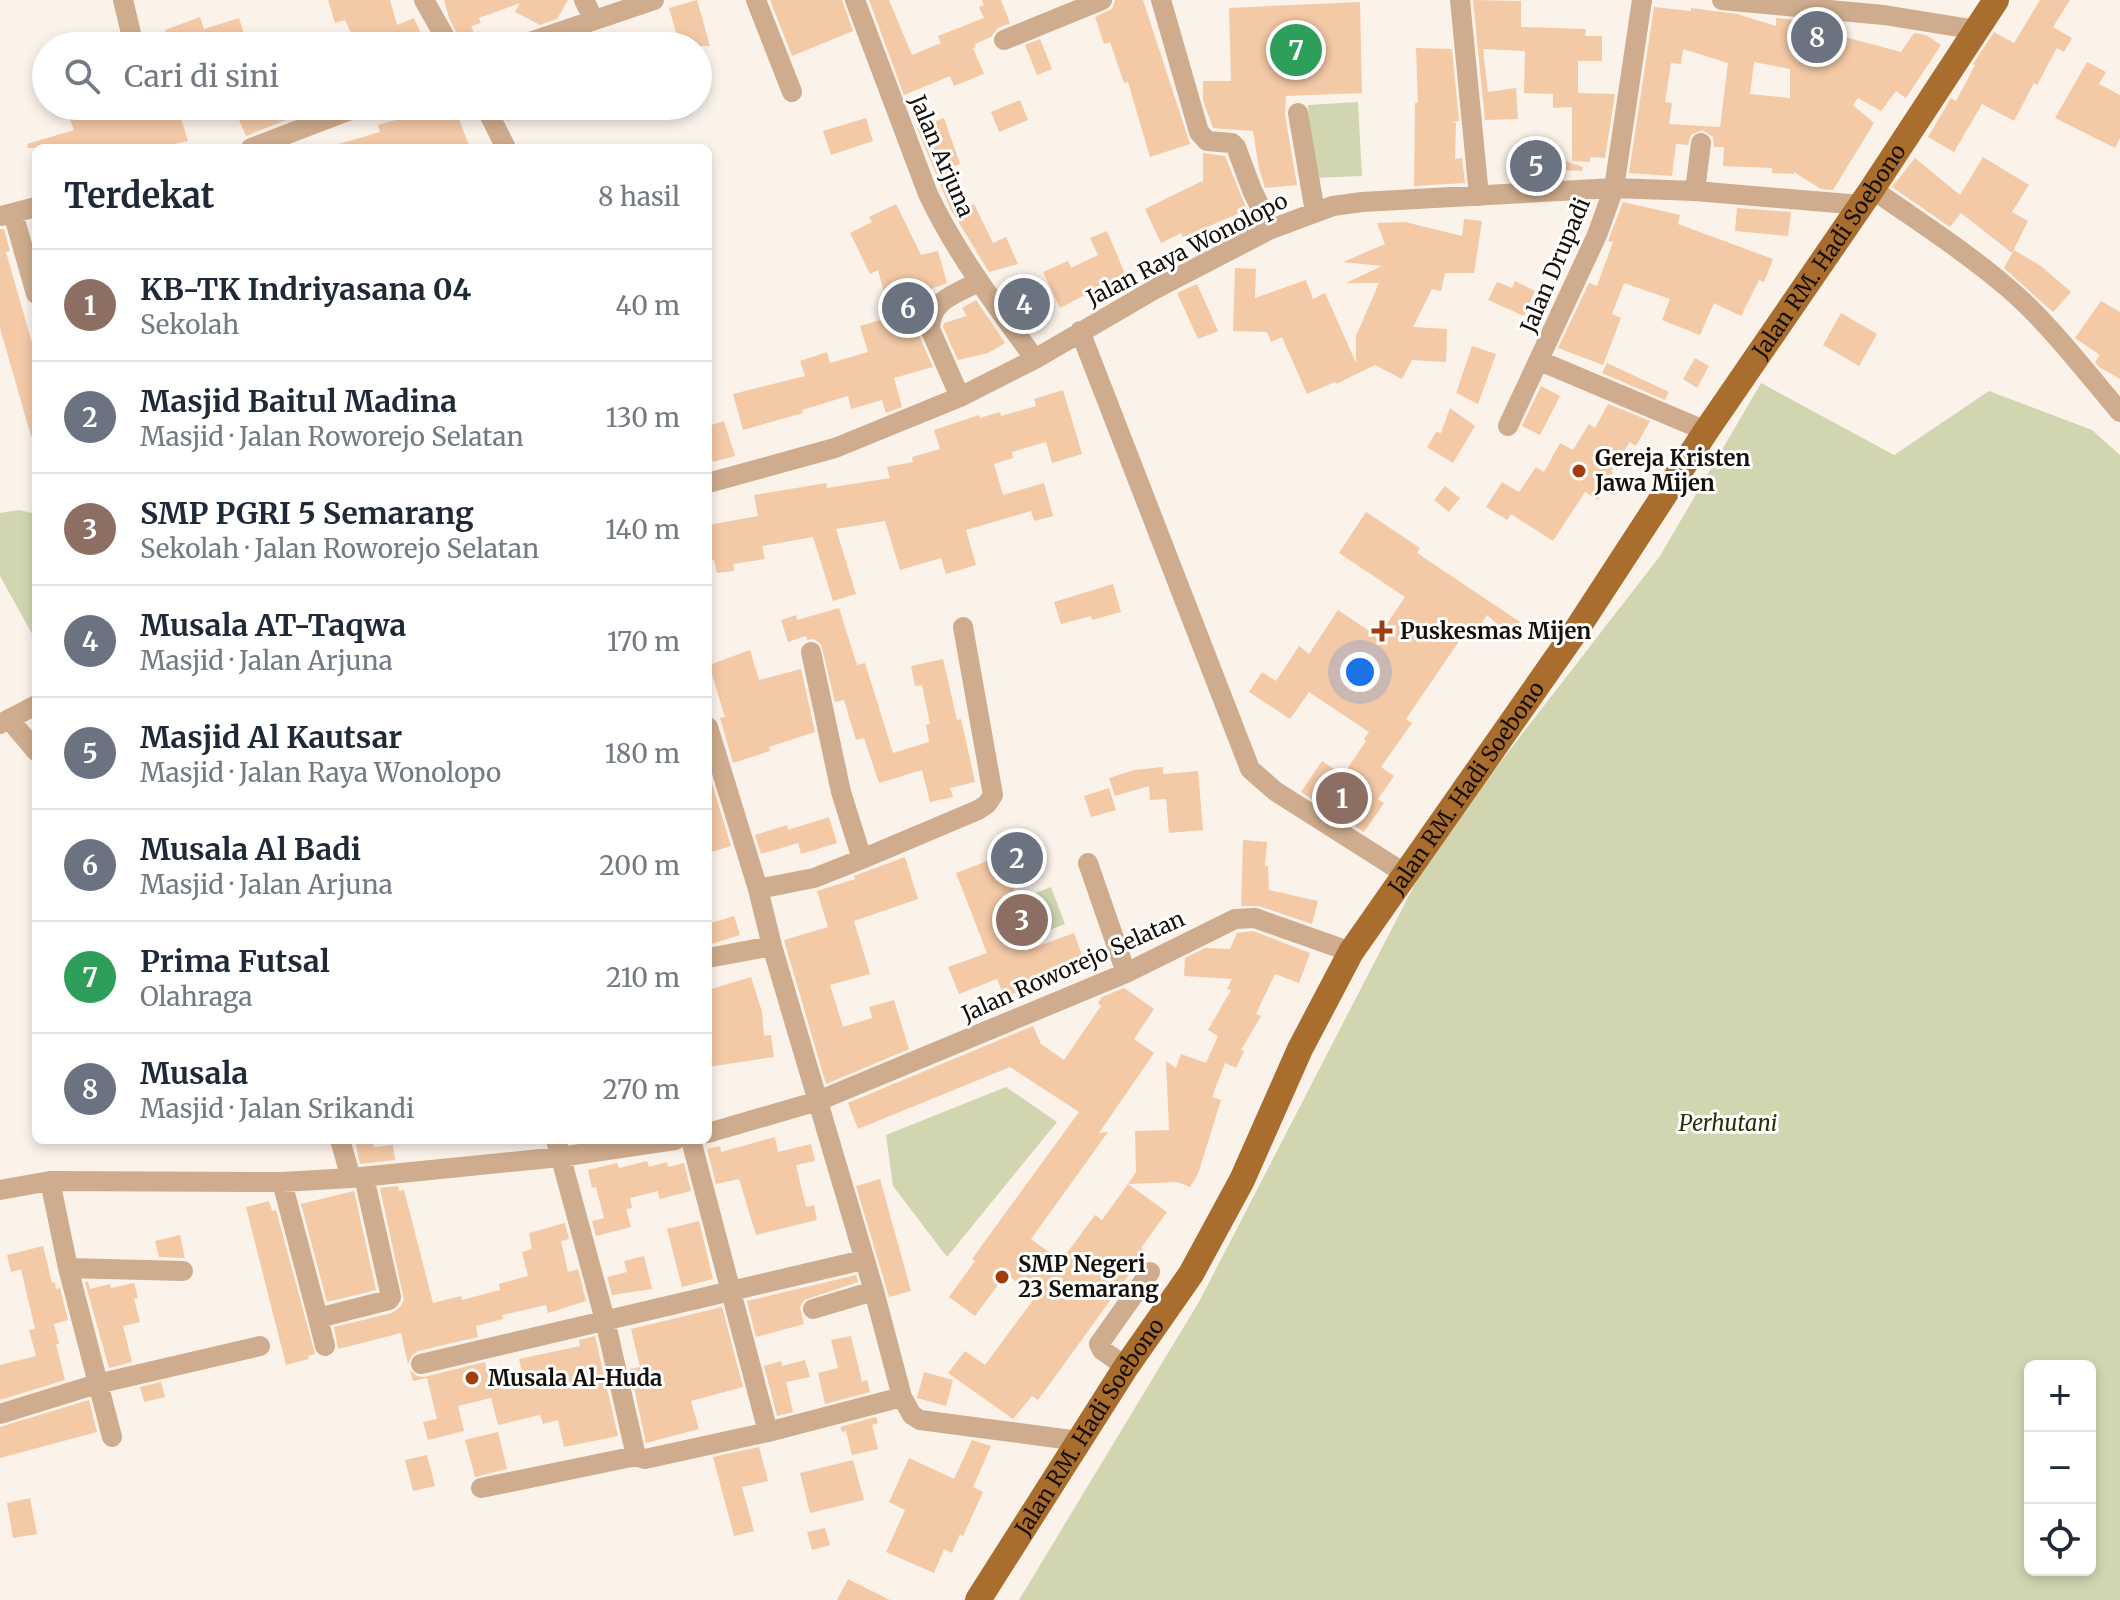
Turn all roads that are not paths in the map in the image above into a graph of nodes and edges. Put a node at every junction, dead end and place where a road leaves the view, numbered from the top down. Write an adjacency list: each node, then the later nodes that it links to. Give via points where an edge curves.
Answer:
1 (123, 0): 15 (street)
2 (424, 0): 16 (street)
3 (584, 0): 13 (street)
4 (654, 0): 13 (street)
5 (756, 0): 19 (street)
6 (855, 0): 34 (street, Jalan Arjuna, via 928,194)
7 (1102, 0): 18 (street)
8 (1161, 0): 33 (street, via 1199,132 1207,141 1236,147)
9 (1460, 0): 28 (street)
10 (1642, 0): 26 (street, Jalan Drupadi)
11 (1722, 0): 14 (street, via 1884,15)
12 (1996, 0): 14 (main road, Jalan RM. Hadi Soebono)
13 (594, 20): 17 (street)
14 (1977, 30): 29 (main road, Jalan RM. Hadi Soebono)
15 (131, 32)
16 (442, 32)
17 (559, 32)
18 (1004, 40)
19 (792, 92)
20 (1298, 113): 31 (street)
21 (324, 120): 24 (street)
22 (492, 120): 25 (street)
23 (1701, 143): 27 (street)
24 (261, 144)
25 (504, 144)
26 (1614, 188): 27 (street, Jalan Raya Wonolopo); 28 (street, Jalan Raya Wonolopo); 38 (street, Jalan Drupadi)
27 (1695, 191): 29 (street, Jalan Raya Wonolopo)
28 (1479, 196): 31 (street, Jalan Raya Wonolopo, via 1362,202)
29 (1867, 197): 40 (street, via 1937,234 2009,289); 42 (main road, Jalan RM. Hadi Soebono)
30 (32, 208): 32 (street)
31 (1315, 212): 33 (street, Jalan Raya Wonolopo)
32 (7, 214): 35 (street)
33 (1271, 229): 36 (street, Jalan Raya Wonolopo)
34 (979, 282): 37 (street, Jalan Arjuna); 39 (street, via 944,299 930,319)
35 (32, 283)
36 (1080, 331): 37 (street, Jalan Raya Wonolopo); 52 (street, via 1250,769 1275,791)
37 (1035, 359): 39 (street, Jalan Raya Wonolopo)
38 (1540, 361): 41 (street, Jalan Drupadi); 42 (street, Jalan Drupadi)
39 (960, 397): 43 (street, Jalan Raya Wonolopo, via 835,448)
40 (2120, 412)
41 (1508, 426)
42 (1706, 431): 52 (main road, Jalan RM. Hadi Soebono, via 1577,629)
43 (712, 482)
44 (963, 627): 50 (street, via 993,795 978,810)
45 (811, 652): 50 (street, via 841,792)
46 (32, 707): 47 (street)
47 (3, 721): 49 (street)
48 (712, 740): 53 (street)
49 (32, 747)
50 (862, 859): 53 (street, via 814,878)
51 (1088, 863): 57 (street)
52 (1404, 873): 55 (main road, Jalan RM. Hadi Soebono)
53 (758, 889): 54 (street)
54 (772, 946): 56 (street); 58 (street)
55 (1351, 952): 57 (street, Jalan Roworejo Selatan, via 1244,917); 80 (main road, Jalan RM. Hadi Soebono, via 1220,1221 1191,1274)
56 (712, 957)
57 (1126, 973): 58 (street, Jalan Roworejo Selatan)
58 (818, 1101): 59 (street, Jalan Roworejo Selatan); 68 (street)
59 (712, 1132)
60 (342, 1144): 64 (street)
61 (623, 1144): 63 (street)
62 (692, 1144): 72 (street)
63 (558, 1149): 64 (street); 76 (street)
64 (357, 1177): 66 (street); 75 (street, via 391,1297)
65 (50, 1181): 66 (street); 67 (street); 69 (street)
66 (282, 1182): 75 (street)
67 (0, 1190)
68 (863, 1260): 72 (street); 73 (street)
69 (68, 1268): 70 (street); 81 (street)
70 (183, 1271)
71 (1150, 1272): 80 (street, via 1099,1344)
72 (732, 1291): 76 (street); 84 (street)
73 (874, 1291): 74 (street); 82 (street)
74 (813, 1309)
75 (318, 1318): 78 (street)
76 (605, 1320): 79 (street); 87 (street)
77 (260, 1346): 81 (street)
78 (325, 1346)
79 (421, 1364)
80 (1126, 1367): 86 (main road, Jalan RM. Hadi Soebono)
81 (97, 1384): 83 (street); 85 (street)
82 (902, 1397): 84 (street); 86 (street, via 920,1420)
83 (0, 1414)
84 (768, 1432): 87 (street, via 645,1459)
85 (112, 1437)
86 (1079, 1441): 89 (main road, Jalan RM. Hadi Soebono)
87 (636, 1456): 88 (street)
88 (481, 1488)
89 (978, 1600)

